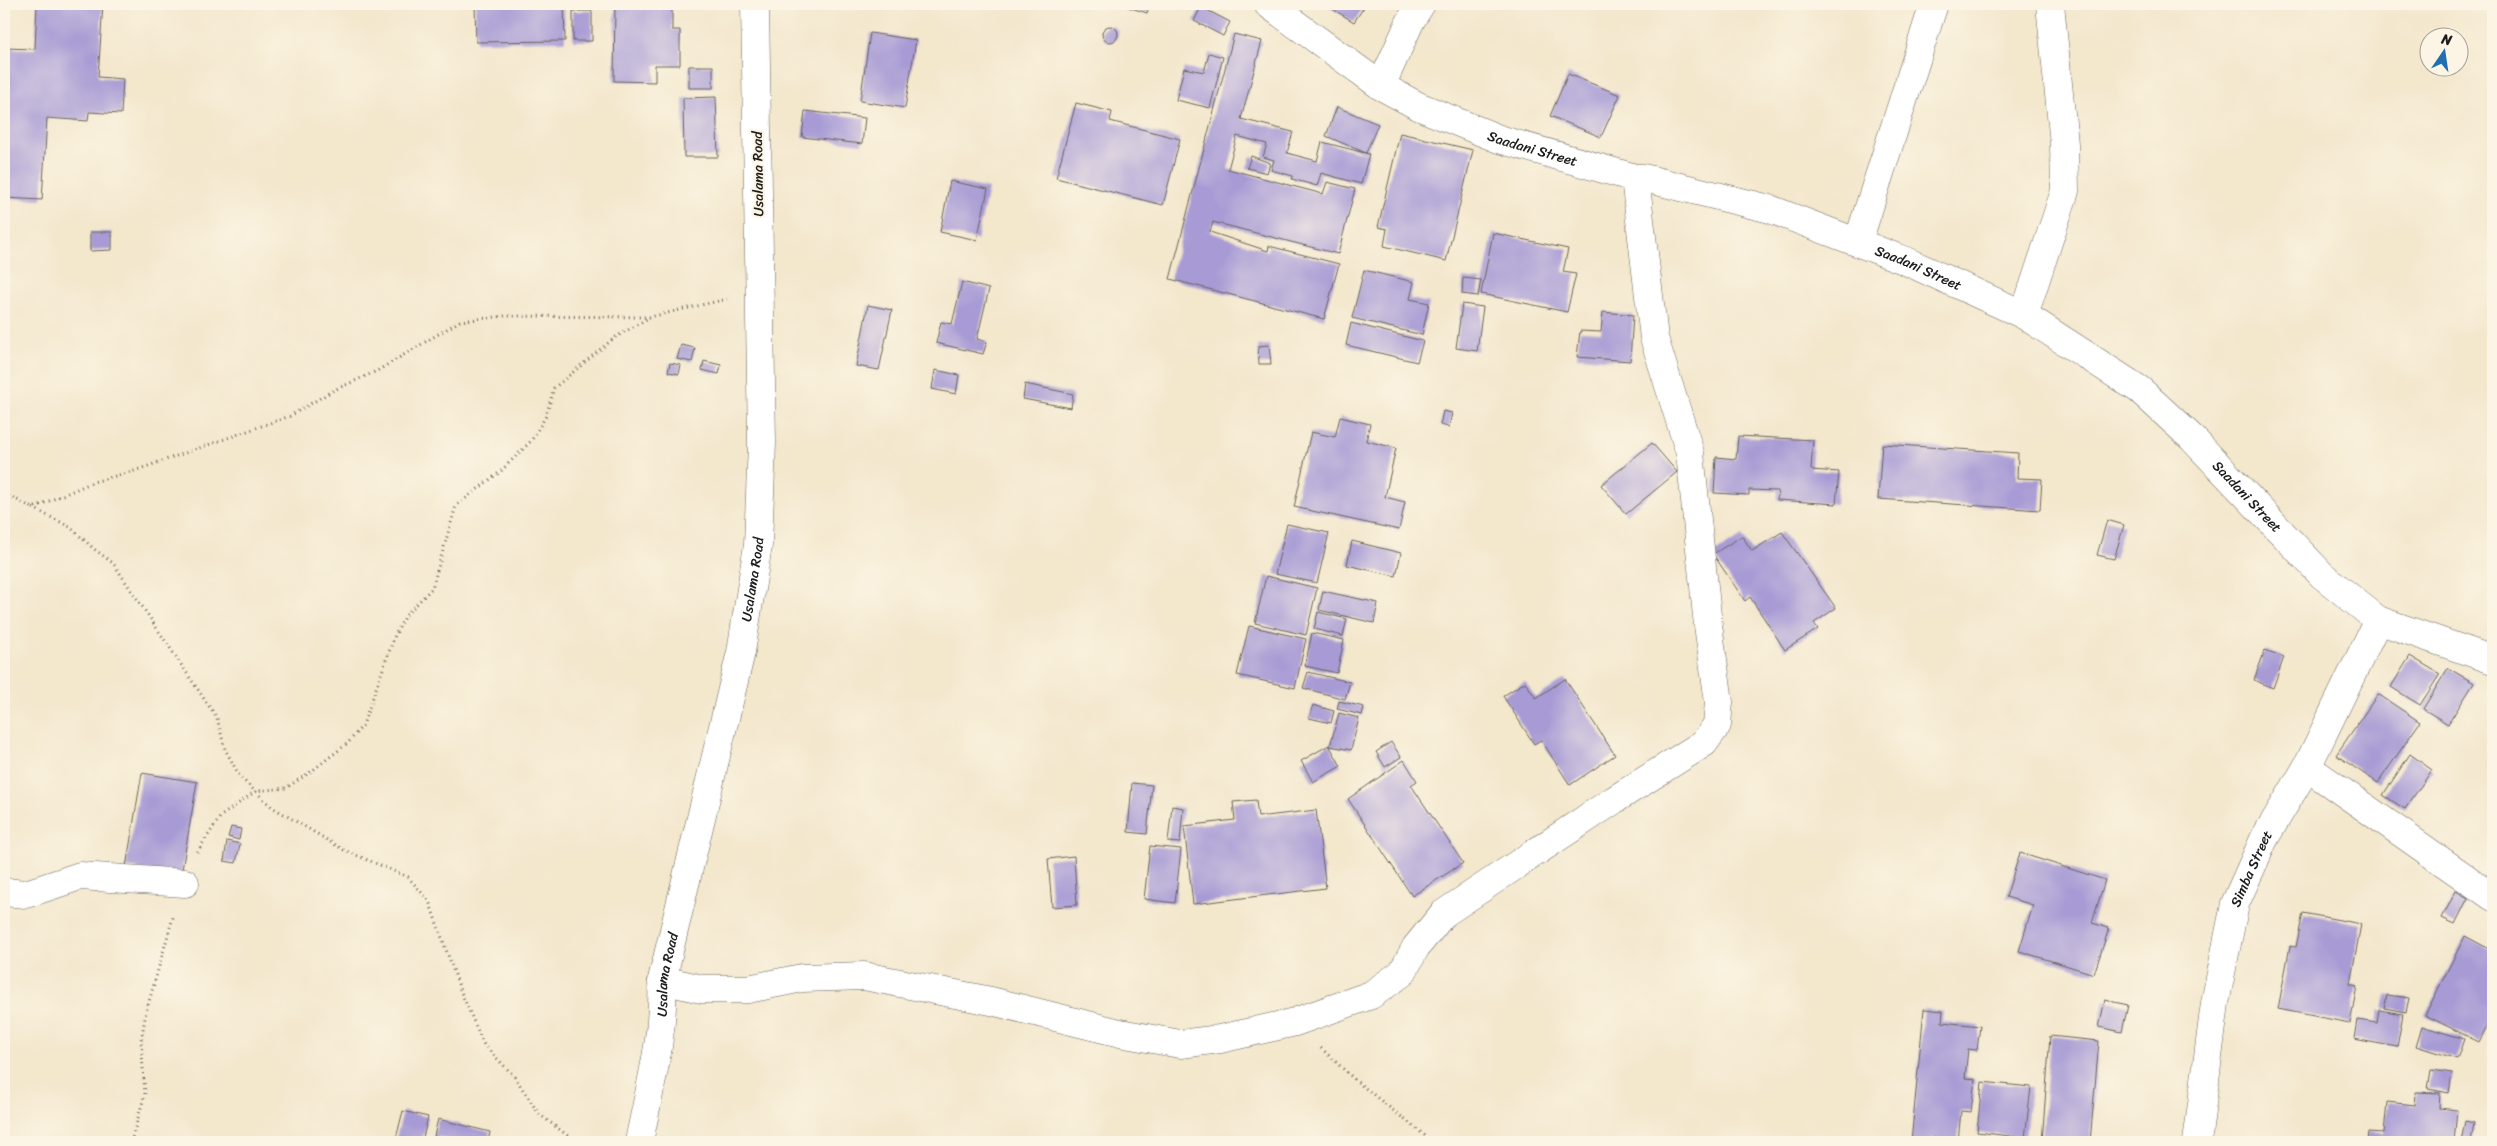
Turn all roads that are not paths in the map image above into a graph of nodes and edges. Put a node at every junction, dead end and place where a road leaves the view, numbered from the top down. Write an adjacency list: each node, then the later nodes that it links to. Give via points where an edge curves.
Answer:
1 (755, 4): 16 (street, Usalama Road, via 762,443 758,546 741,652)
2 (1268, 4): 6 (street, Saadani Street)
3 (1422, 4): 6 (street)
4 (1934, 4): 8 (street)
5 (2050, 4): 9 (street, via 2064,144 2065,191)
6 (1380, 86): 7 (street, Saadani Street, via 1418,106 1499,139)
7 (1636, 178): 8 (street, Saadani Street, via 1770,209); 16 (street, via 1654,338 1690,453 1719,702 1717,725 1704,743 1442,914 1416,947 1402,973 1371,995 1295,1022 1220,1040 1180,1044 864,976 802,978 748,989 702,990)
8 (1858, 242): 9 (street, Saadani Street, via 1906,260)
9 (2024, 315): 10 (street, Saadani Street, via 2140,390 2192,438 2322,575)
10 (2378, 620): 11 (street, Saadani Street); 12 (street, Simba Street)
11 (2493, 660)
12 (2308, 767): 15 (street); 18 (street, Simba Street, via 2264,839 2235,904 2215,1003)
13 (185, 883): 14 (street, via 89,875 26,894)
14 (4, 892)
15 (2493, 897)
16 (662, 980): 17 (street, Usalama Road, via 663,999 653,1070)
17 (639, 1142)
18 (2197, 1142)

